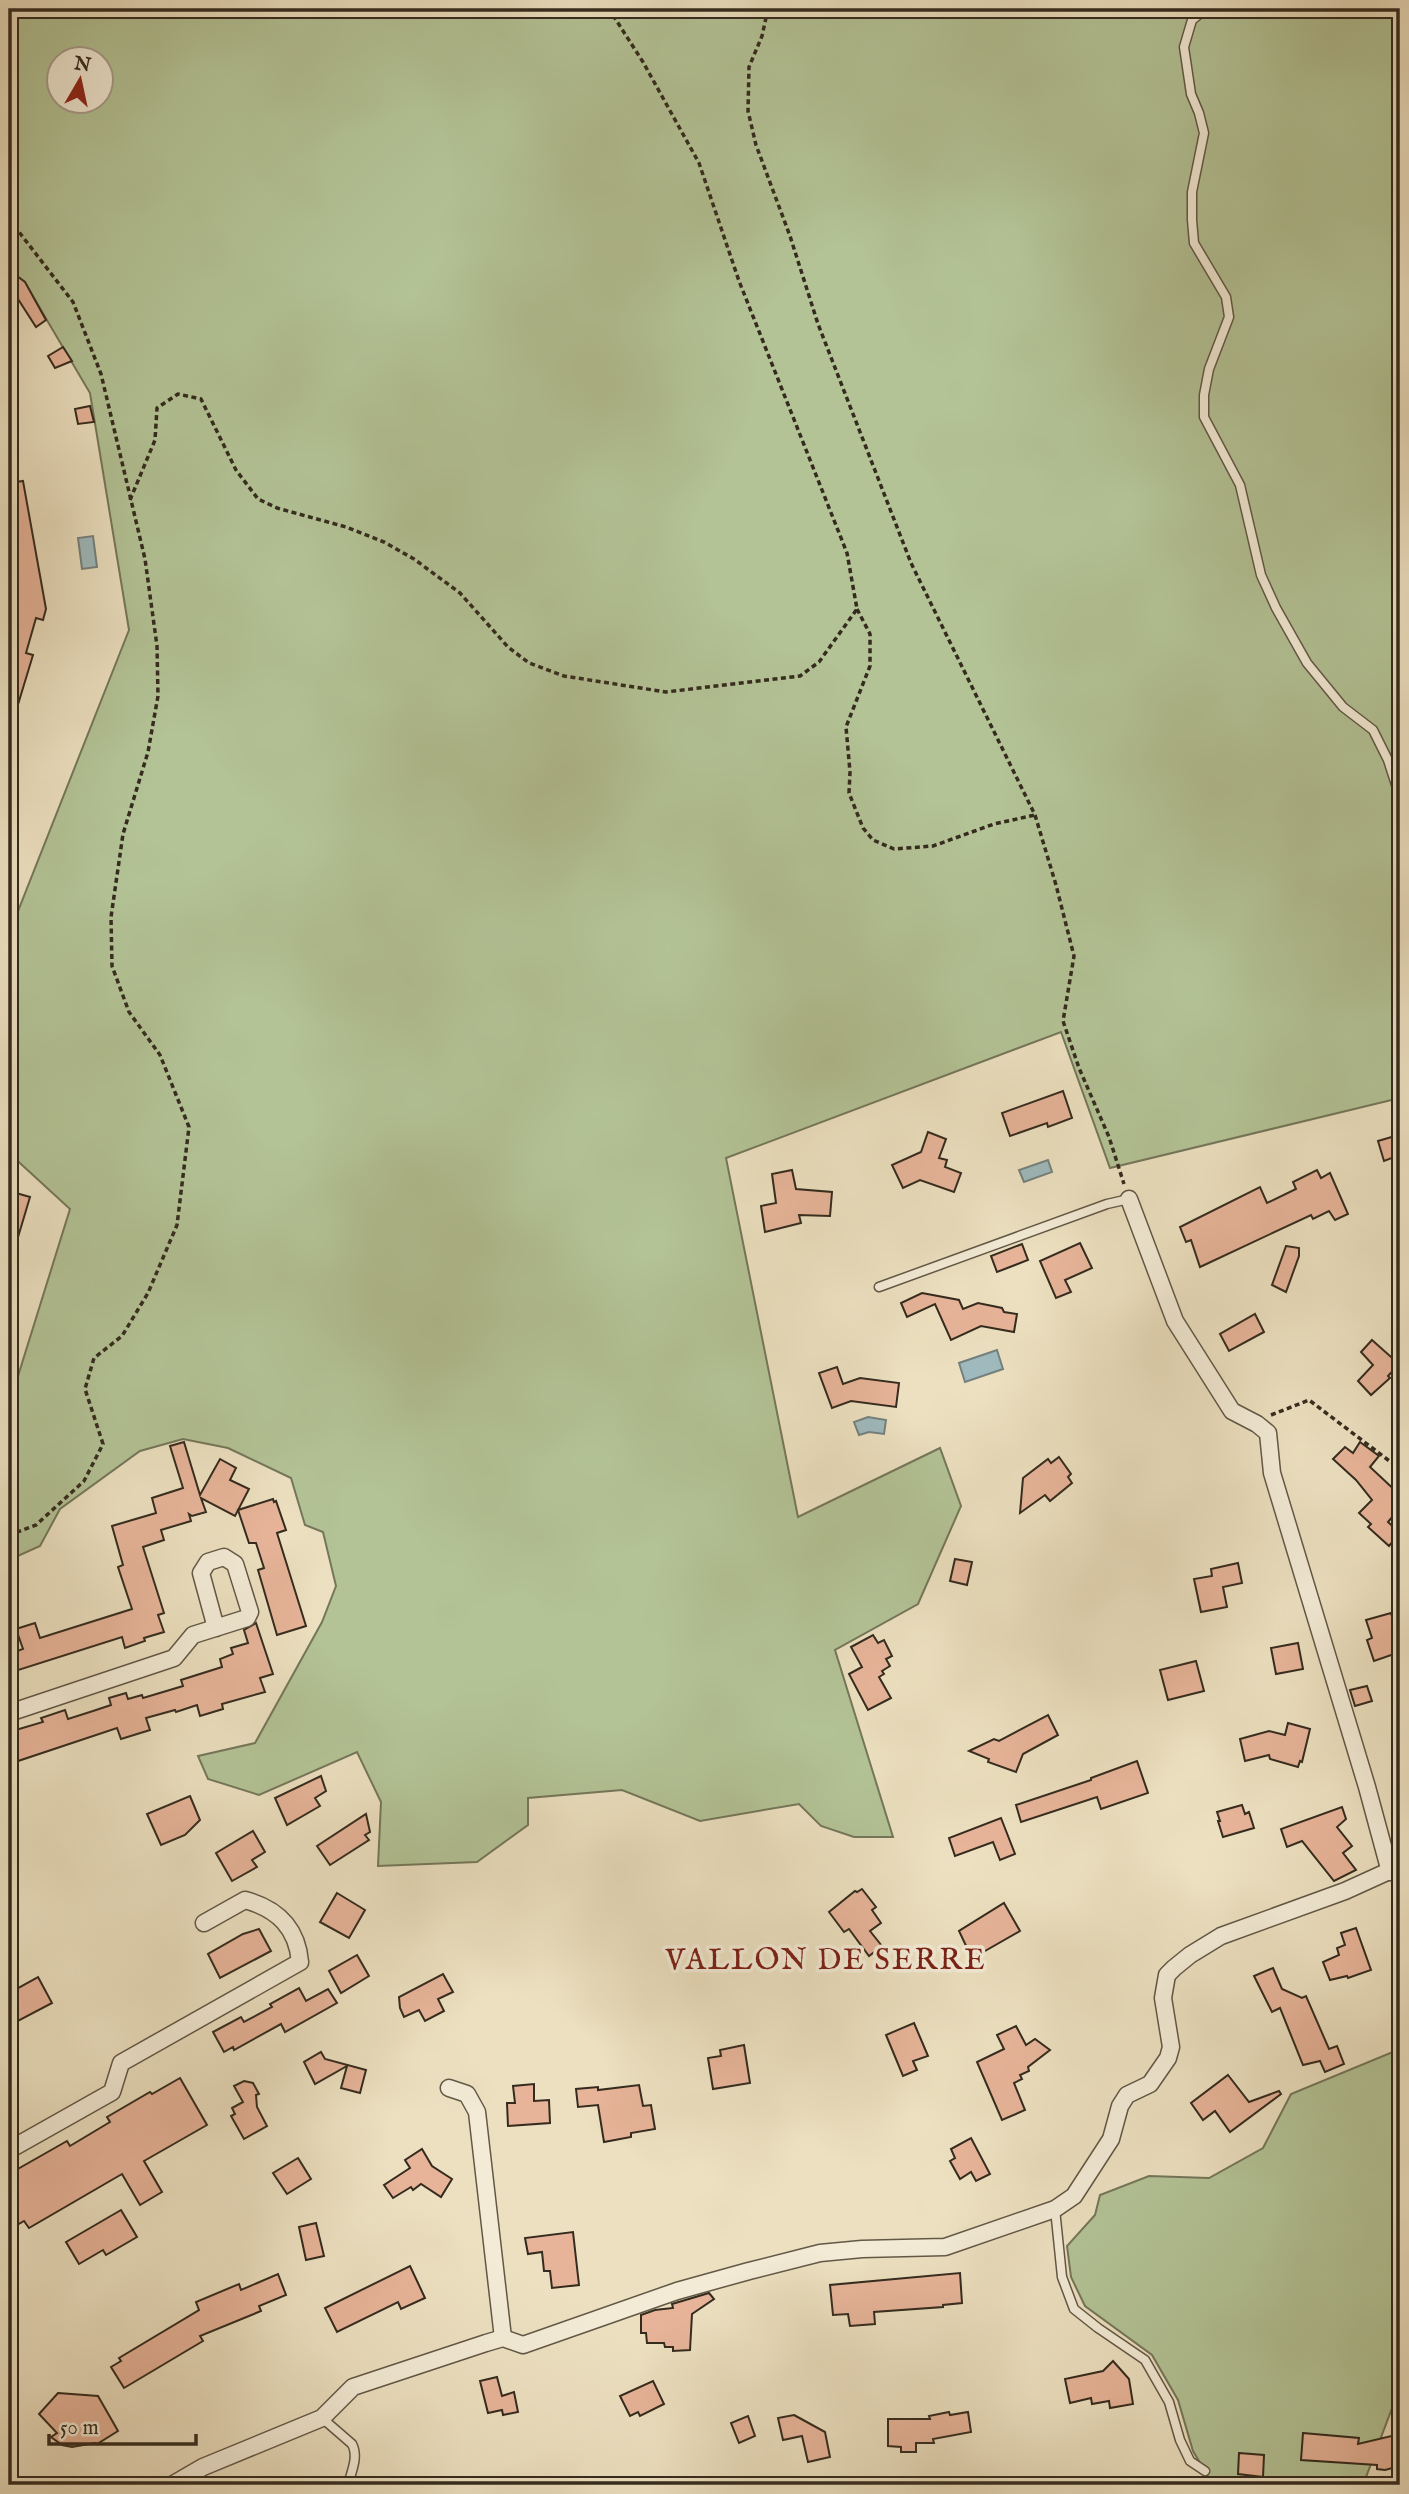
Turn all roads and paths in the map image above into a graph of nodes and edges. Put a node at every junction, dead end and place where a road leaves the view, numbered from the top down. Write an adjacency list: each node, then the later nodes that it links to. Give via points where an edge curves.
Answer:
1 (609, 9): 6 (path, via 699,163 739,281 847,553)
2 (768, 9): 7 (path, via 749,67 748,111 755,145 818,324 911,563)
3 (1206, 9): 8 (lane, via 1192,20 1184,47 1191,94 1204,133 1192,192 1192,220 1194,243 1226,297 1229,317 1209,369 1204,417 1240,485 1261,575 1276,607 1307,663 1343,707 1373,730 1399,794)
4 (9, 219): 5 (path, via 73,302 101,374)
5 (130, 500): 6 (path, via 155,440 157,408 178,394 201,399 236,470 258,499 346,527 414,559 460,593 508,647 529,663 564,676 666,692 800,676 819,662); 13 (path, via 145,559 157,646 158,696 149,751 123,834 110,917 112,966 129,1012 160,1055 189,1127 188,1139 177,1225 148,1293 122,1336 94,1358 85,1389 103,1444 84,1481 36,1525)
6 (858, 609): 7 (path, via 870,634 870,666 845,727 849,793 873,840 894,849 933,846)
7 (1035, 815): 9 (path, via 1074,956 1063,1021)
8 (1400, 823)
9 (1129, 1199): 10 (lane); 11 (street, via 1175,1321 1233,1411)
10 (879, 1287)
11 (1257, 1424): 12 (path, via 1309,1399); 16 (street, via 1268,1433 1272,1473)
12 (1400, 1469)
13 (9, 1535)
14 (216, 1628): 15 (street, via 193,1635 174,1658)
15 (9, 1713)
16 (1395, 1869): 20 (street, via 1221,1936 1167,1975 1163,1998 1171,2047 1168,2059 1150,2084 1127,2095 1111,2139 1074,2196)
17 (204, 1923): 19 (street, via 245,1900 260,1904 282,1917 299,1945 300,1962 121,2063 112,2092)
18 (449, 2088): 21 (street, via 467,2094 477,2112)
19 (9, 2150)
20 (1055, 2209): 21 (street, via 945,2247 820,2253 677,2291 523,2345); 23 (lane, via 1062,2277 1074,2309 1145,2360 1169,2402 1189,2461)
21 (503, 2338): 22 (street, via 352,2387)
22 (322, 2418): 24 (street, via 203,2466); 25 (lane, via 355,2449)
23 (1205, 2471)
24 (172, 2485)
25 (348, 2485)

